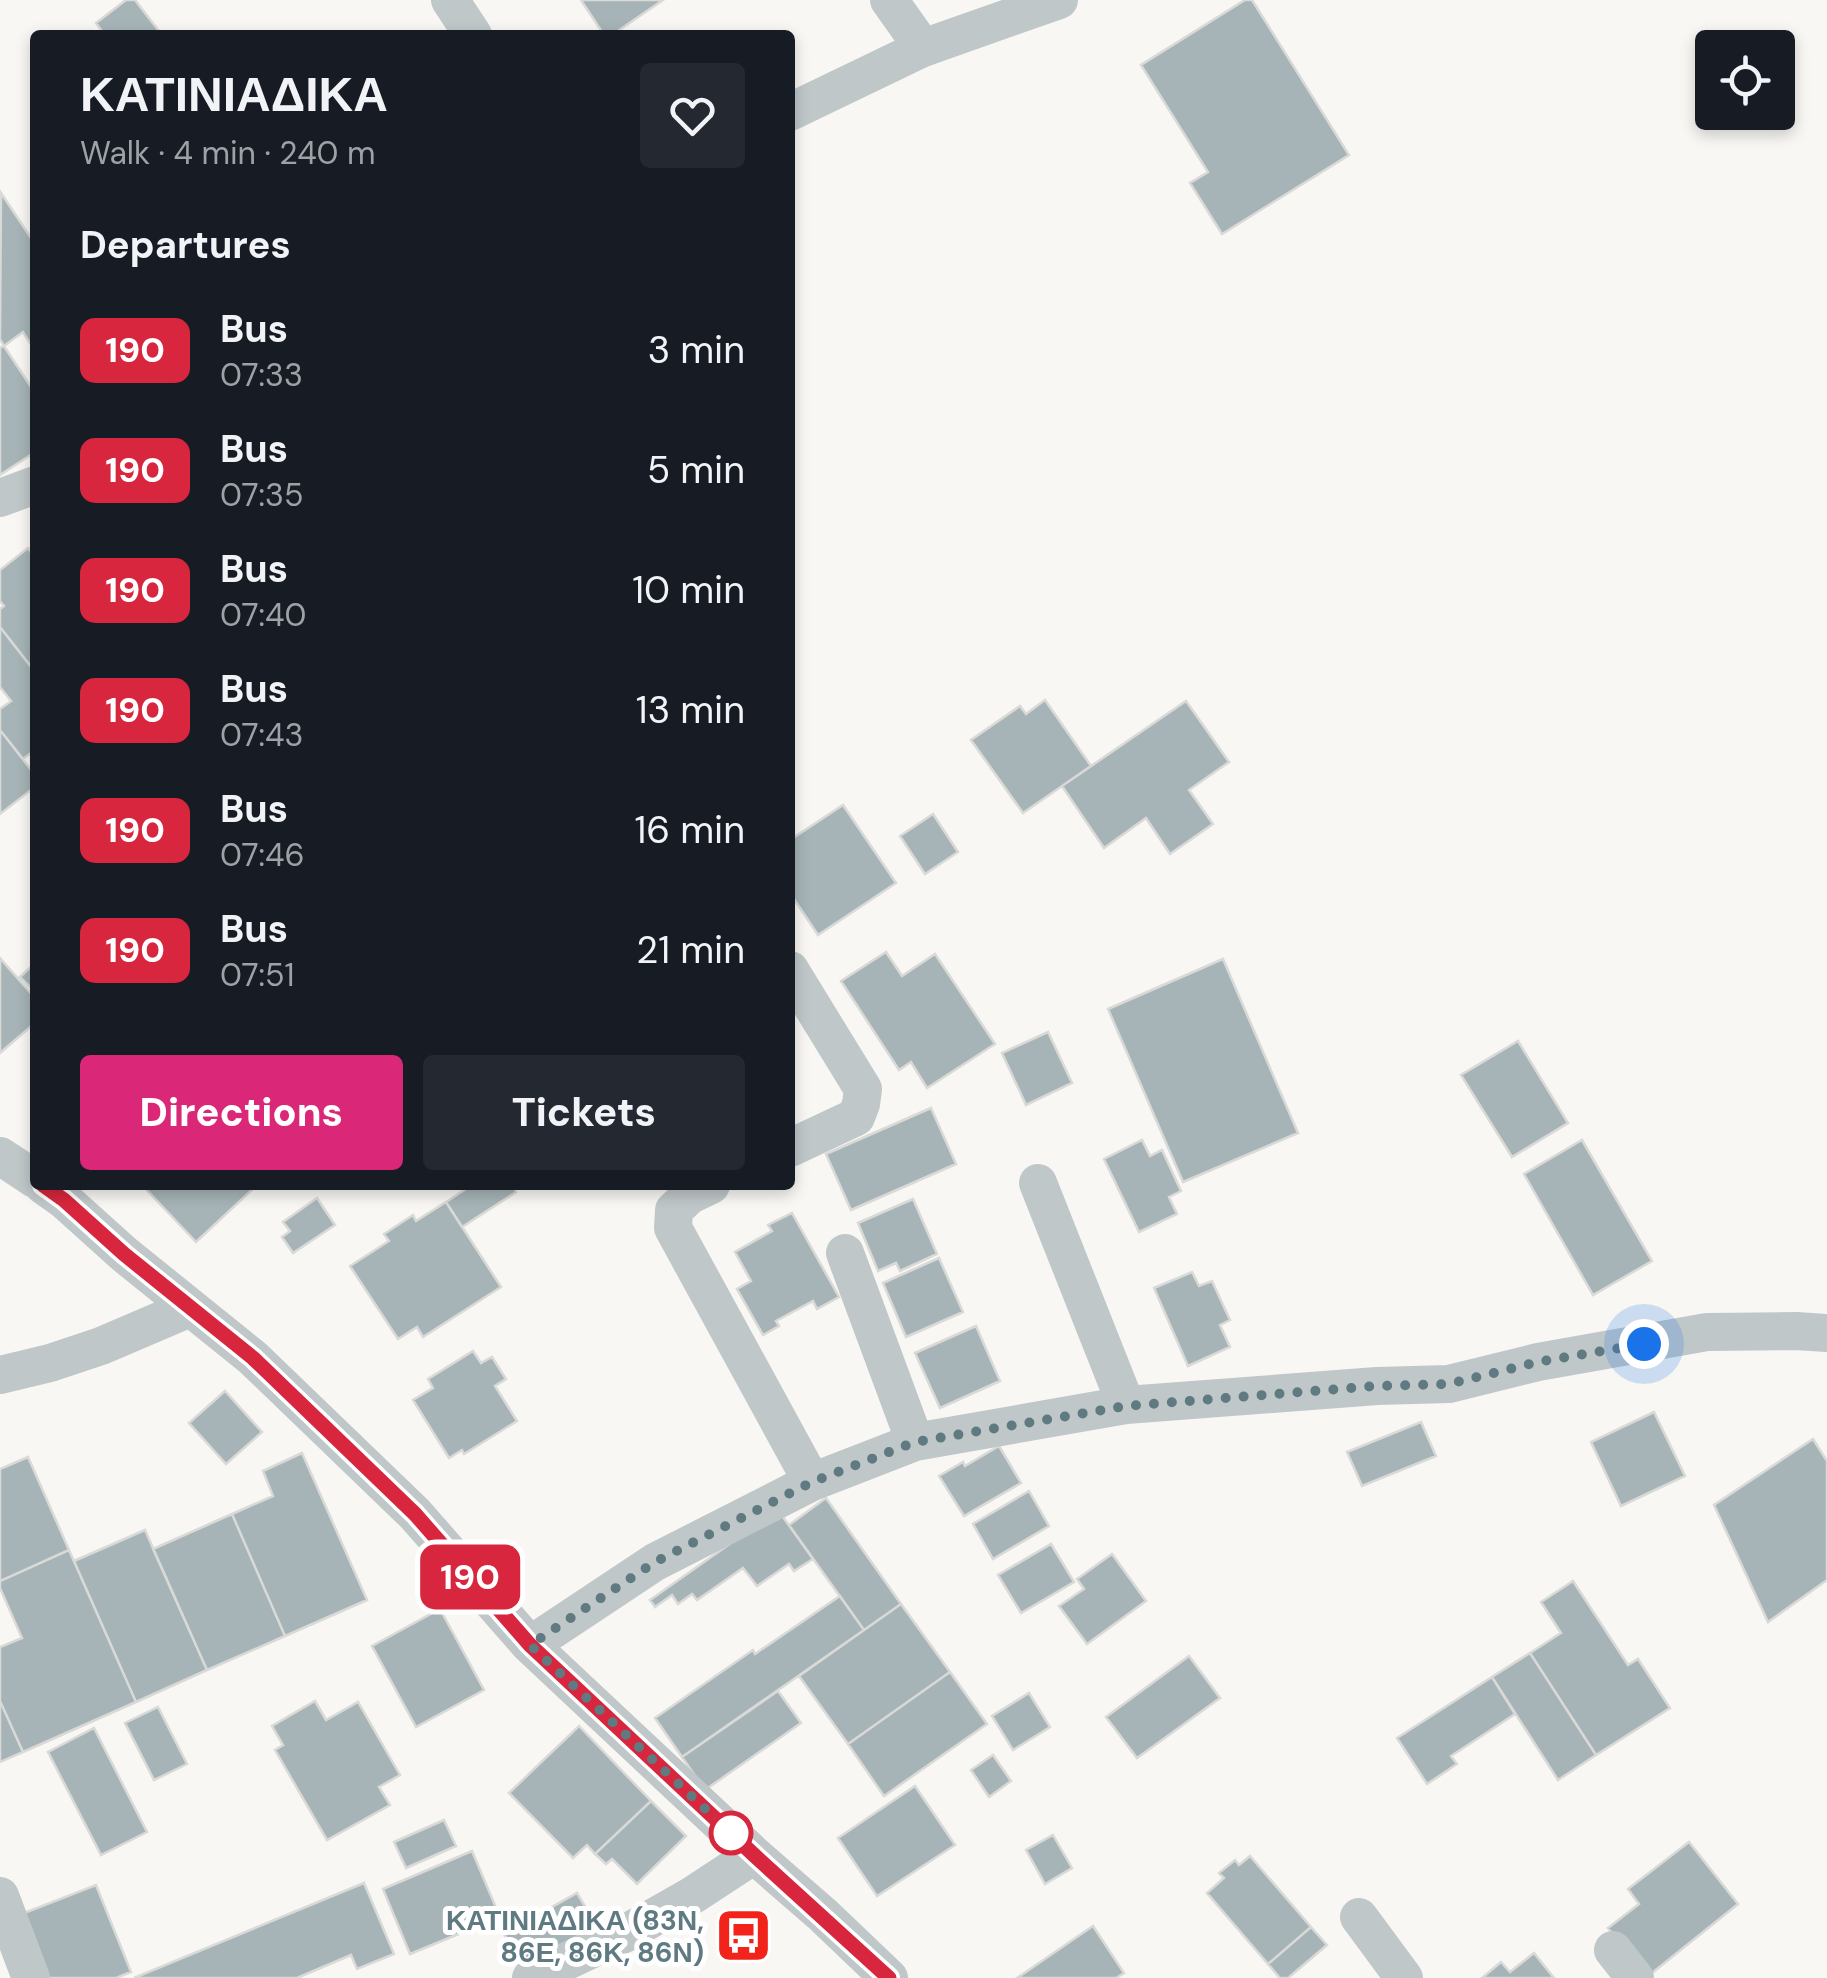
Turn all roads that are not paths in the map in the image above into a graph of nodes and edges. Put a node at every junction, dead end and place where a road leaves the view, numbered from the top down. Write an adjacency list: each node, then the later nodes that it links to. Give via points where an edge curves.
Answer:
1 (450, 0): 4 (street)
2 (889, 0): 5 (street)
3 (1047, 1): 5 (street)
4 (470, 30)
5 (923, 48): 6 (street)
6 (795, 110)
7 (30, 487): 8 (street)
8 (0, 498)
9 (795, 978): 10 (street, via 863,1089 856,1117)
10 (795, 1146)
11 (0, 1156): 12 (street)
12 (30, 1173)
13 (1038, 1183): 20 (street)
14 (59, 1190): 17 (street)
15 (700, 1190): 22 (street, via 674,1210 673,1228)
16 (845, 1253): 21 (street)
17 (190, 1308): 19 (street, via 101,1346); 23 (street, via 253,1358 415,1514)
18 (1827, 1333): 20 (street, via 1707,1332 1449,1384)
19 (0, 1374)
20 (1126, 1406): 21 (street)
21 (915, 1442): 22 (street)
22 (812, 1482): 23 (street, via 655,1562)
23 (530, 1645): 24 (street)
24 (754, 1855): 28 (street, via 628,1932); 29 (street)
25 (0, 1896): 27 (street)
26 (1359, 1917): 30 (street)
27 (32, 1978)
28 (531, 1978)
29 (889, 1978)
30 (1404, 1978)

